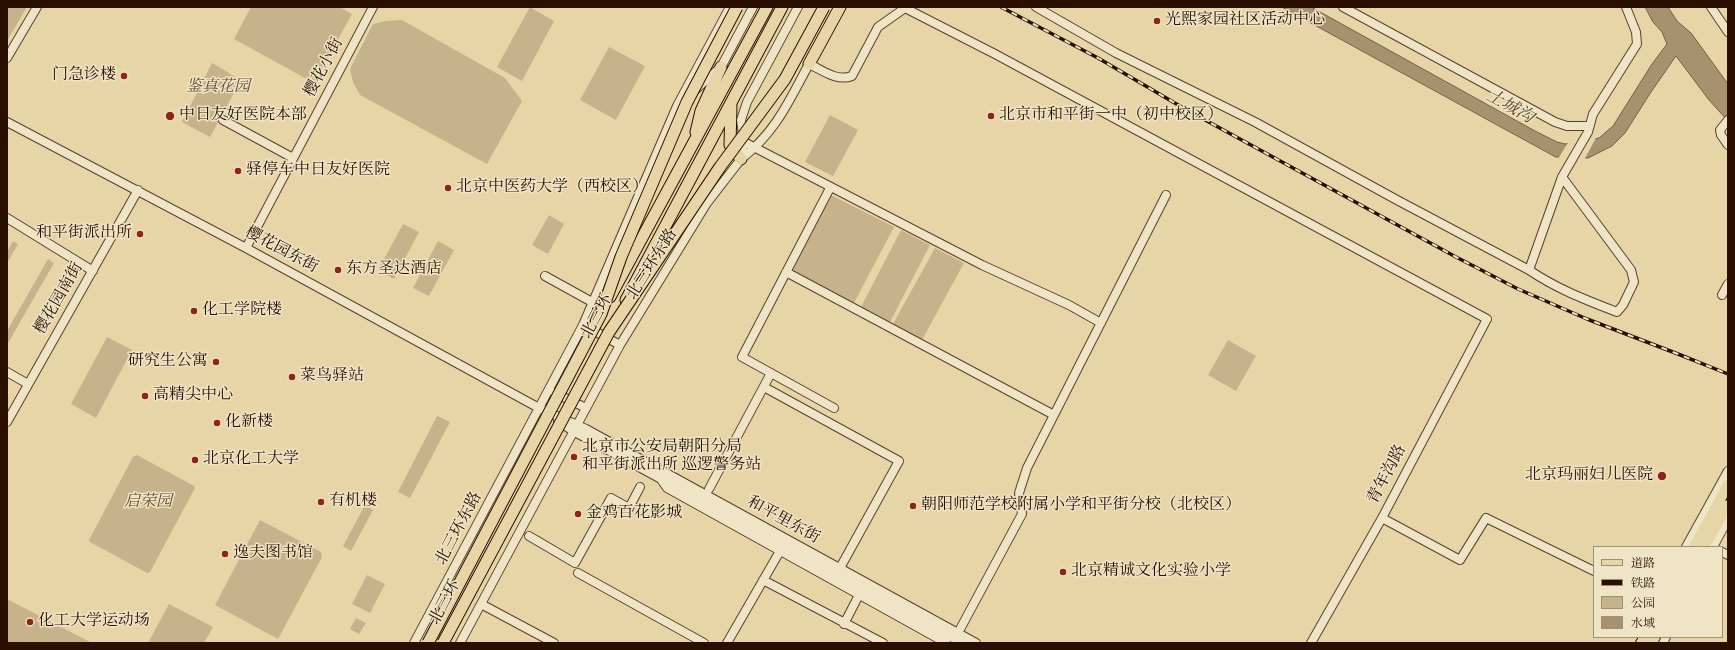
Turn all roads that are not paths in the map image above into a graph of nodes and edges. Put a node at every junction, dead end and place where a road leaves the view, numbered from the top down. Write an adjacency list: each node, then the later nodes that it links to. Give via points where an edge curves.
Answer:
1 (36, 7): 16 (street)
2 (373, 7): 29 (street, 樱花小街)
3 (730, 7): 20 (street)
4 (738, 7): 44 (highway, bridge, via 687,102 621,257)
5 (753, 7): 18 (street, 北三环东路)
6 (767, 7): 26 (highway, 北三环)
7 (782, 7): 19 (highway, 北三环)
8 (798, 7): 25 (street, 北三环东路, via 746,102 741,120)
9 (824, 7): 47 (highway, bridge, via 785,79 720,167)
10 (840, 7): 17 (highway)
11 (1036, 7): 37 (street, via 1116,53 1255,122)
12 (1344, 7): 24 (street, via 1556,122)
13 (1626, 7): 24 (street, via 1638,44 1593,114)
14 (1711, 7): 15 (street)
15 (1728, 32)
16 (7, 58)
17 (809, 64): 28 (street, via 778,121); 66 (street, 青年沟路, via 837,78 852,76 878,27 905,8 1487,319)
18 (721, 68): 20 (street, 北三环东路); 26 (highway, via 701,111)
19 (731, 103): 30 (highway, via 730,145); 47 (highway, 北三环)
20 (677, 106): 43 (street, 北三环东路)
21 (223, 120): 29 (street)
22 (7, 122): 33 (street, 樱花园东街)
23 (1725, 123): 27 (street, via 1720,130)
24 (1588, 129): 31 (street)
25 (744, 142): 28 (street); 30 (street, 北三环东路)
26 (693, 145): 44 (highway, 北三环)
27 (1728, 145)
28 (756, 148): 30 (street); 32 (street)
29 (293, 158): 36 (street, 樱花小街)
30 (741, 159): 48 (street, 北三环东路, via 707,203)
31 (1562, 177): 37 (street); 37 (street, via 1631,270 1634,282 1618,312 1567,292)
32 (830, 188): 39 (street); 45 (street, via 982,265 1069,305)
33 (138, 190): 36 (street, 樱花园东街); 38 (street, 樱花园南街)
34 (1166, 195): 45 (street)
35 (7, 218): 38 (street)
36 (246, 248): 54 (street, 樱花园东街)
37 (1529, 270)
38 (93, 271): 51 (street, 樱花园南街)
39 (786, 272): 50 (street, via 742,357); 57 (street)
40 (545, 276): 43 (street)
41 (1728, 284): 42 (street)
42 (1722, 295)
43 (592, 302): 46 (street, 北三环东路)
44 (601, 314): 83 (highway, 北三环, bridge)
45 (1100, 323): 57 (street)
46 (582, 325): 48 (street); 53 (street, 北三环东路)
47 (609, 332): 84 (highway, 北三环, bridge)
48 (620, 345): 55 (street, 北三环东路)
49 (7, 372): 51 (street)
50 (772, 373): 52 (street); 56 (street)
51 (28, 384): 58 (street, 樱花园南街)
52 (764, 387): 64 (street); 74 (street, via 899,461)
53 (549, 390): 54 (street, 北三环东路); 55 (street)
54 (539, 408): 59 (street, 樱花园东街); 82 (street, 北三环东路)
55 (586, 408): 59 (street, 北三环东路)
56 (834, 408)
57 (1054, 415): 81 (street, via 1027,468 1019,493 1022,514)
58 (7, 422)
59 (575, 428): 61 (street, 和平里东街); 74 (street, 和平里东街); 79 (street, 北三环东路)
60 (1728, 471): 69 (street)
61 (660, 478): 73 (street, via 666,488); 91 (street, 和平里东街)
62 (1728, 485): 70 (main road)
63 (640, 487): 68 (street, via 629,508 611,498 575,563)
64 (709, 489)
65 (1728, 505): 71 (main road)
66 (1382, 518): 75 (street, via 1460,560 1486,518); 93 (street, 青年沟路)
67 (1728, 519): 72 (street)
68 (528, 536)
69 (1687, 546)
70 (1695, 546)
71 (1705, 546)
72 (1714, 546)
73 (780, 551): 77 (street); 78 (street)
74 (840, 568): 81 (street, 和平里东街)
75 (1593, 571)
76 (578, 573): 87 (street)
77 (763, 580): 80 (street); 88 (street)
78 (859, 595): 80 (street); 90 (street)
79 (481, 604): 85 (street, 北三环东路); 86 (street)
80 (844, 624): 89 (street)
81 (958, 633): 92 (street, 和平里东街)
82 (414, 643)
83 (428, 643)
84 (443, 643)
85 (460, 643)
86 (554, 643)
87 (704, 643)
88 (727, 643)
89 (883, 643)
90 (946, 643)
91 (962, 643)
92 (976, 643)
93 (1311, 643)

